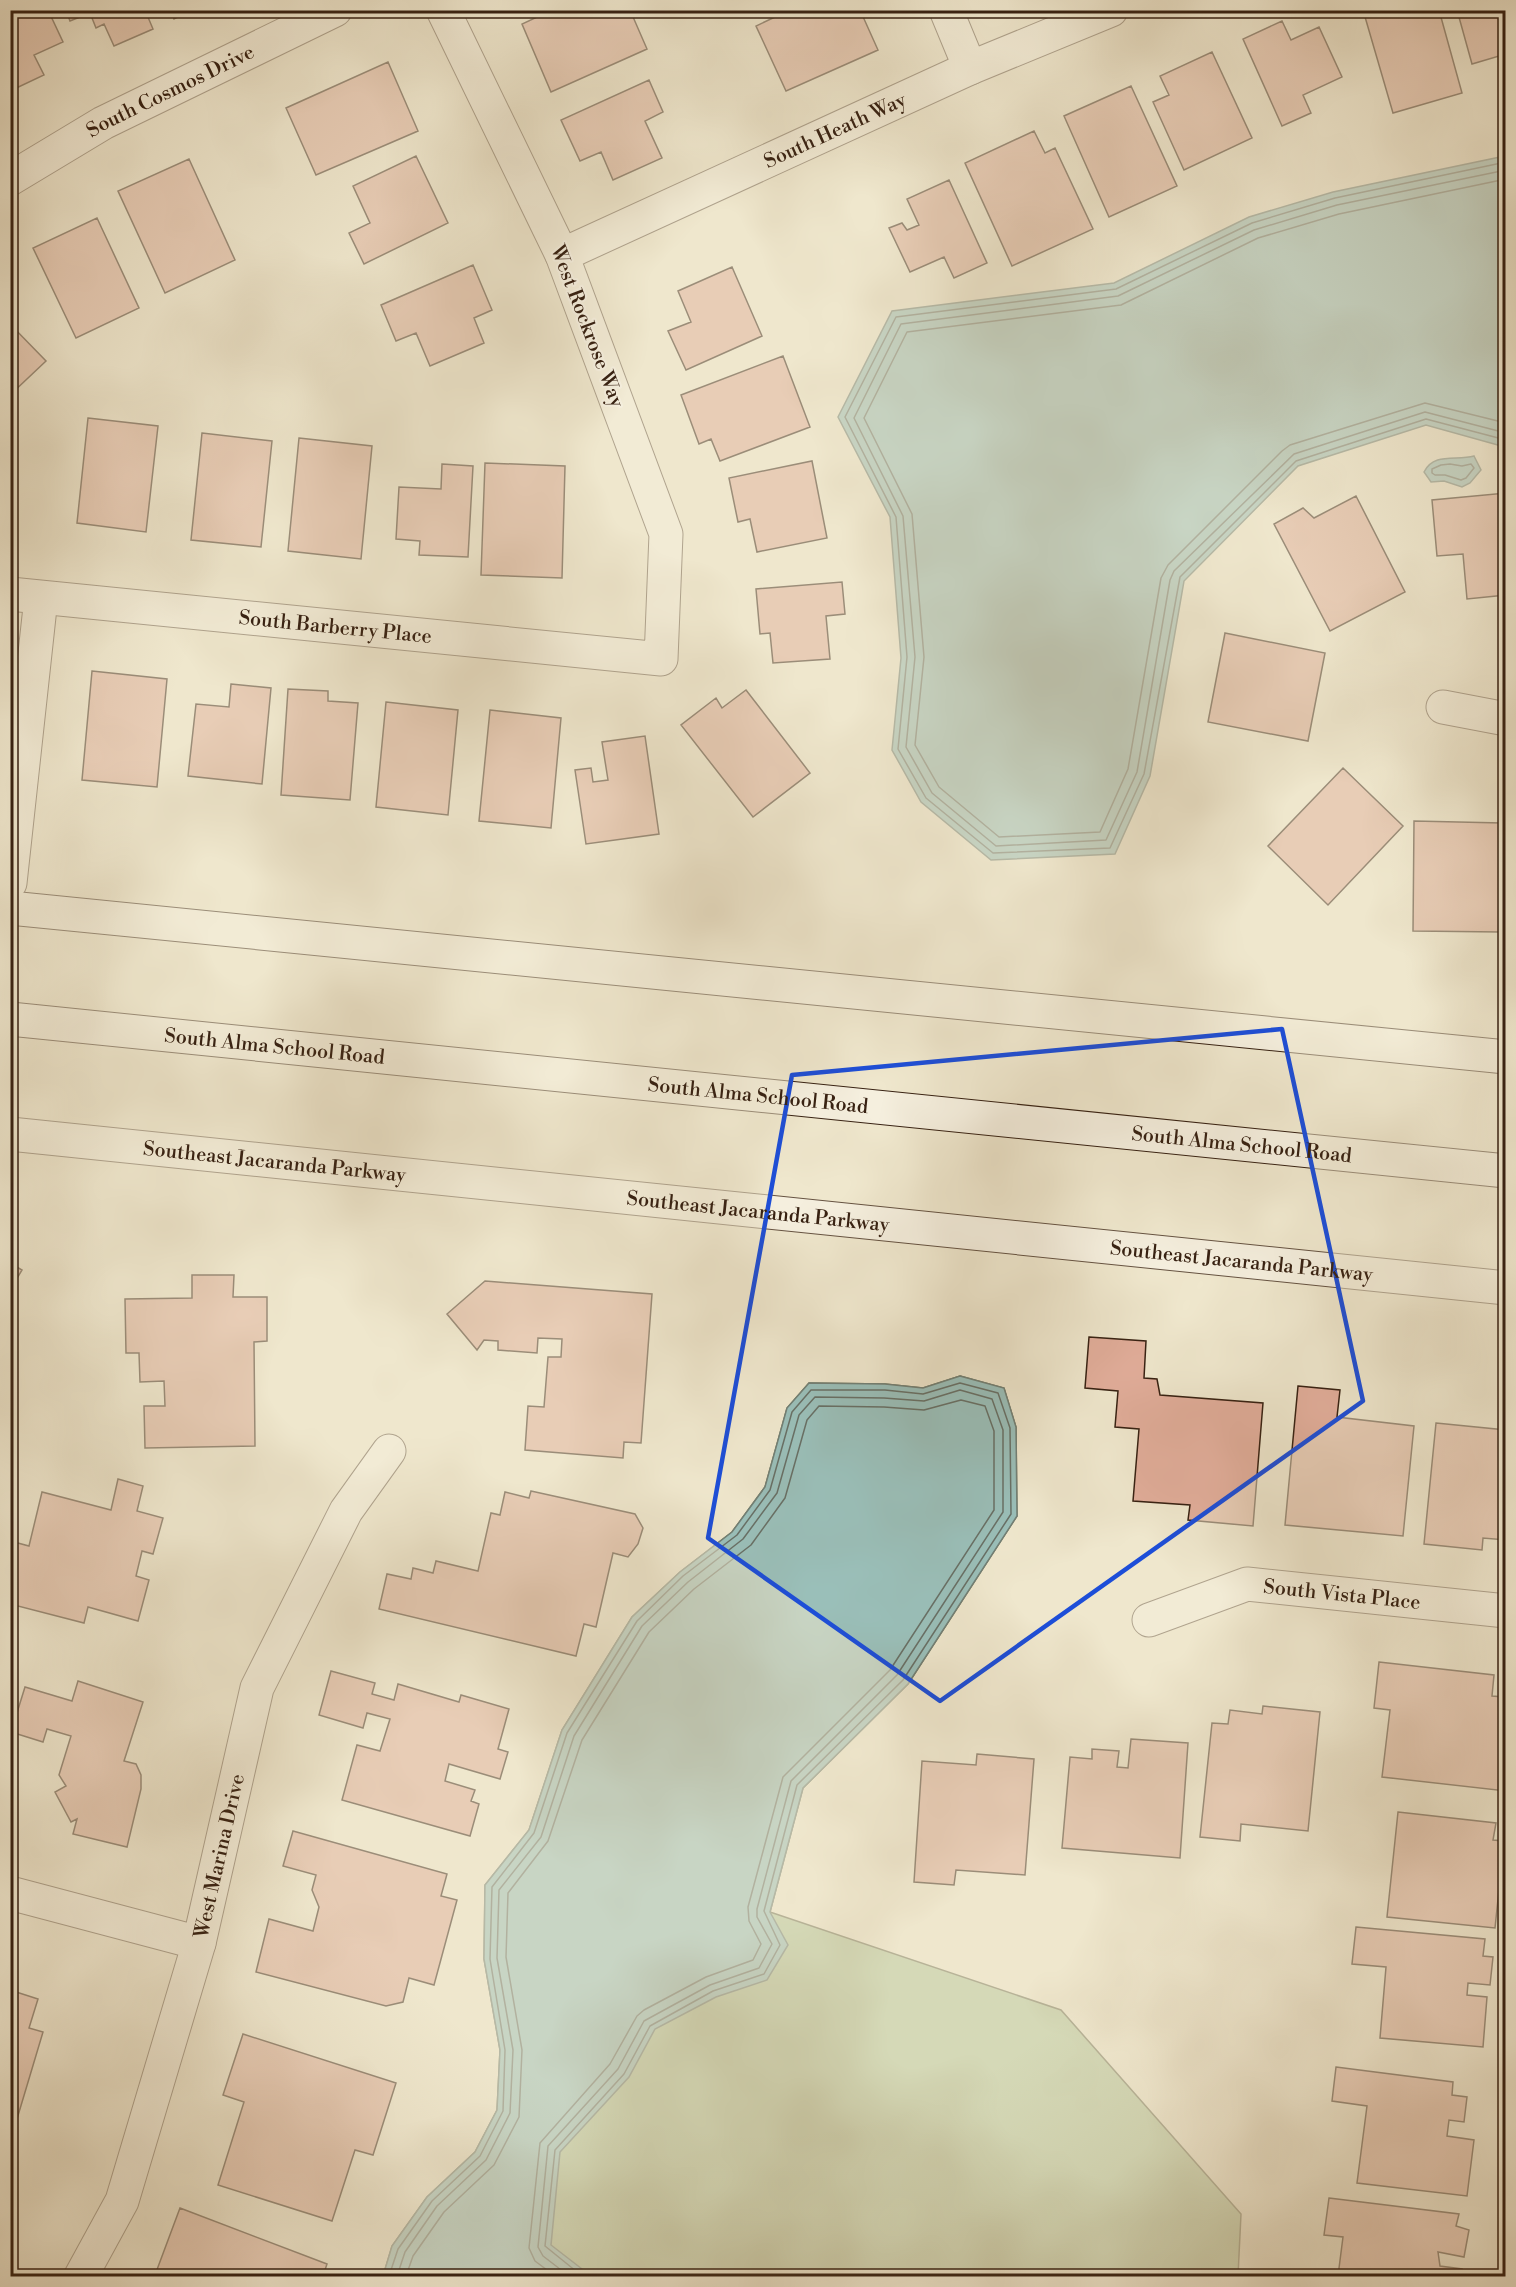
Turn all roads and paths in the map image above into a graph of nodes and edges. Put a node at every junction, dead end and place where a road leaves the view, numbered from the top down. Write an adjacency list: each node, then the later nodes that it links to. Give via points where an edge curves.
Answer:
1 (335, 10): 6 (street, South Cosmos Drive, via 103,123)
2 (443, 10): 7 (street, West Rockrose Way)
3 (946, 10): 5 (street)
4 (1111, 10): 5 (street, South Heath Way)
5 (970, 68): 7 (street, South Heath Way)
6 (10, 178)
7 (562, 255): 9 (street, West Rockrose Way, via 666,534)
8 (26, 596): 9 (street, South Barberry Place); 12 (street)
9 (661, 659)
10 (1443, 707): 11 (street)
11 (1506, 719)
12 (10, 883)
13 (10, 908): 15 (street)
14 (10, 1019): 17 (street, South Alma School Road)
15 (1506, 1057)
16 (10, 1134): 18 (street, Southeast Jacaranda Parkway)
17 (1506, 1171)
18 (1506, 1288)
19 (390, 1451): 23 (street, West Marina Drive, via 346,1511 257,1688)
20 (1506, 1611): 21 (street, South Vista Place, via 1247,1584)
21 (1149, 1620)
22 (10, 1893): 23 (street)
23 (199, 1943): 24 (street, West Marina Drive, via 122,2201)
24 (81, 2277)

